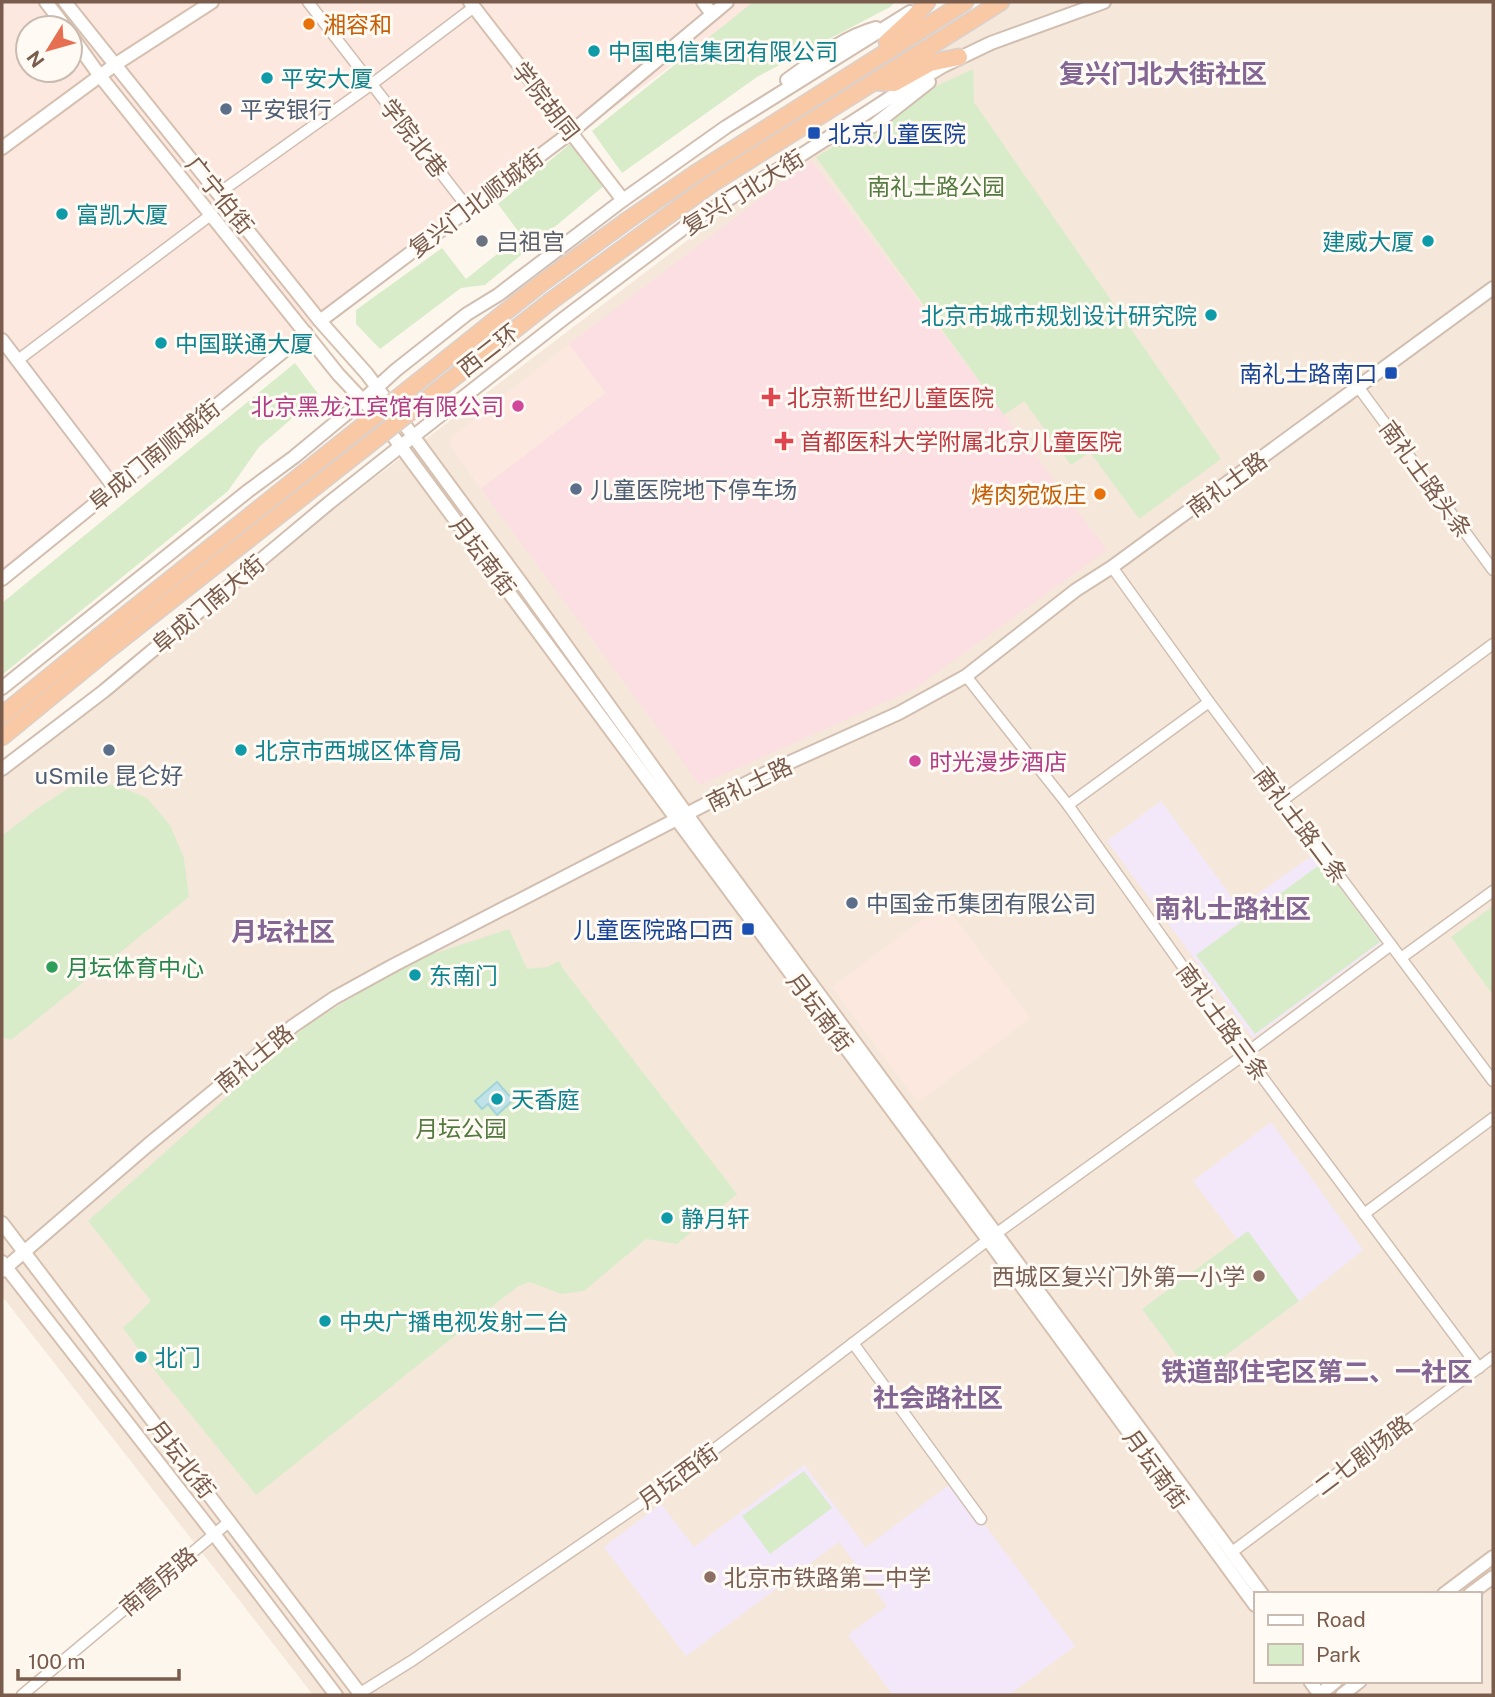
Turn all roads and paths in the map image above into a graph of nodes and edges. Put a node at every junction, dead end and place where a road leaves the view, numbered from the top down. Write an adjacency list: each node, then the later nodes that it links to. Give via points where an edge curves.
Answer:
1 (65, 2): 15 (street, 广宁伯街)
2 (198, 2): 15 (street)
3 (212, 2): 15 (street)
4 (308, 2): 19 (street, 学院北巷)
5 (703, 2): 12 (street)
6 (727, 2): 12 (street, 复兴门北顺城街)
7 (925, 2): 16 (highway); 24 (street, via 897,22 828,50)
8 (965, 2): 16 (highway, 西二环)
9 (1001, 2): 18 (highway, 西二环)
10 (1104, 2): 14 (street)
11 (472, 5): 19 (street); 20 (street, 学院胡同)
12 (712, 13): 20 (street, 复兴门北顺城街)
13 (84, 53): 17 (street, 广宁伯街)
14 (959, 57): 18 (highway, via 930,63 894,83); 37 (street, 复兴门北大街, via 873,126 792,162 697,218)
15 (113, 61): 17 (street); 23 (street, 广宁伯街)
16 (859, 69): 50 (highway, 西二环, bridge, via 696,173 539,285)
17 (98, 72): 21 (street); 22 (street); 26 (street, 广宁伯街)
18 (874, 82): 51 (highway, 西二环, bridge, via 710,185 551,300)
19 (372, 84): 23 (street); 25 (street, 学院北巷)
20 (570, 133): 24 (street, 学院胡同); 25 (street, 复兴门北顺城街)
21 (2, 138)
22 (2, 148)
23 (219, 193): 28 (street, 广宁伯街)
24 (623, 200): 32 (street)
25 (468, 208): 28 (street, 复兴门北顺城街)
26 (212, 214): 29 (street, 广宁伯街); 31 (street)
27 (1493, 288): 33 (street, 南礼士路)
28 (320, 321): 32 (street, 广宁伯街)
29 (306, 333): 34 (street, 广宁伯街); 41 (street, 阜成门南顺城街)
30 (2, 340): 31 (street)
31 (18, 360): 41 (street)
32 (376, 387): 34 (street); 35 (street, 广宁伯街)
33 (1359, 388): 43 (street, 南礼士路); 44 (street, 南礼士路头条)
34 (363, 400): 36 (street, 广宁伯街); 39 (street)
35 (394, 412): 36 (street); 37 (street, 月坛南街)
36 (382, 421): 38 (street, 月坛南街); 40 (street)
37 (413, 436): 38 (street, 阜成门南大街); 55 (street, 月坛南街, via 527,591)
38 (401, 446): 42 (street, 阜成门南大街); 55 (street, 月坛南街)
39 (293, 457): 40 (street); 48 (street)
40 (311, 480): 42 (street)
41 (114, 487): 45 (street, 阜成门南顺城街)
42 (329, 503): 52 (street, 阜成门南大街, via 104,691)
43 (1112, 567): 47 (street, 南礼士路); 49 (street, 南礼士路二条)
44 (1493, 570)
45 (2, 579)
46 (1493, 644): 53 (street)
47 (966, 676): 54 (street, 南礼士路三条); 55 (street, 南礼士路)
48 (2, 688)
49 (1209, 702): 53 (street, 南礼士路二条); 54 (street)
50 (2, 715)
51 (2, 737)
52 (2, 769)
53 (1283, 800): 57 (street, 南礼士路二条)
54 (1069, 805): 59 (street, 南礼士路三条)
55 (682, 817): 64 (street, 月坛南街); 65 (street, 南礼士路, via 324,1005 158,1137)
56 (1493, 891): 58 (street)
57 (1391, 944): 58 (street, 南礼士路二条); 59 (street, 月坛西街)
58 (1401, 958): 60 (street, 南礼士路二条)
59 (1245, 1054): 62 (street, 南礼士路三条); 64 (street, 月坛西街)
60 (1493, 1081)
61 (1493, 1118): 62 (street)
62 (1364, 1214): 69 (street, 南礼士路三条)
63 (2, 1223): 65 (street, 月坛北街)
64 (993, 1237): 67 (street, 月坛西街); 73 (street, 月坛南街); 79 (street, 月坛南街)
65 (24, 1252): 66 (street, 南礼士路); 71 (street, 月坛北街)
66 (3, 1267): 72 (street, 月坛北街)
67 (853, 1343): 70 (street); 83 (street, 月坛西街, via 665,1487)
68 (1493, 1357): 69 (street, 二七剧场路)
69 (1479, 1368): 73 (street, 二七剧场路)
70 (981, 1519)
71 (230, 1521): 72 (street, 南营房路); 83 (street, 月坛北街)
72 (214, 1534): 81 (street, 南营房路); 82 (street, 月坛北街)
73 (1232, 1552): 76 (street, 月坛南街)
74 (1493, 1557): 77 (street)
75 (1493, 1577): 78 (street)
76 (1261, 1592)
77 (1447, 1592)
78 (1473, 1592)
79 (1254, 1604)
80 (1357, 1683): 84 (street)
81 (22, 1695)
82 (336, 1695)
83 (359, 1695)
84 (1342, 1695)

